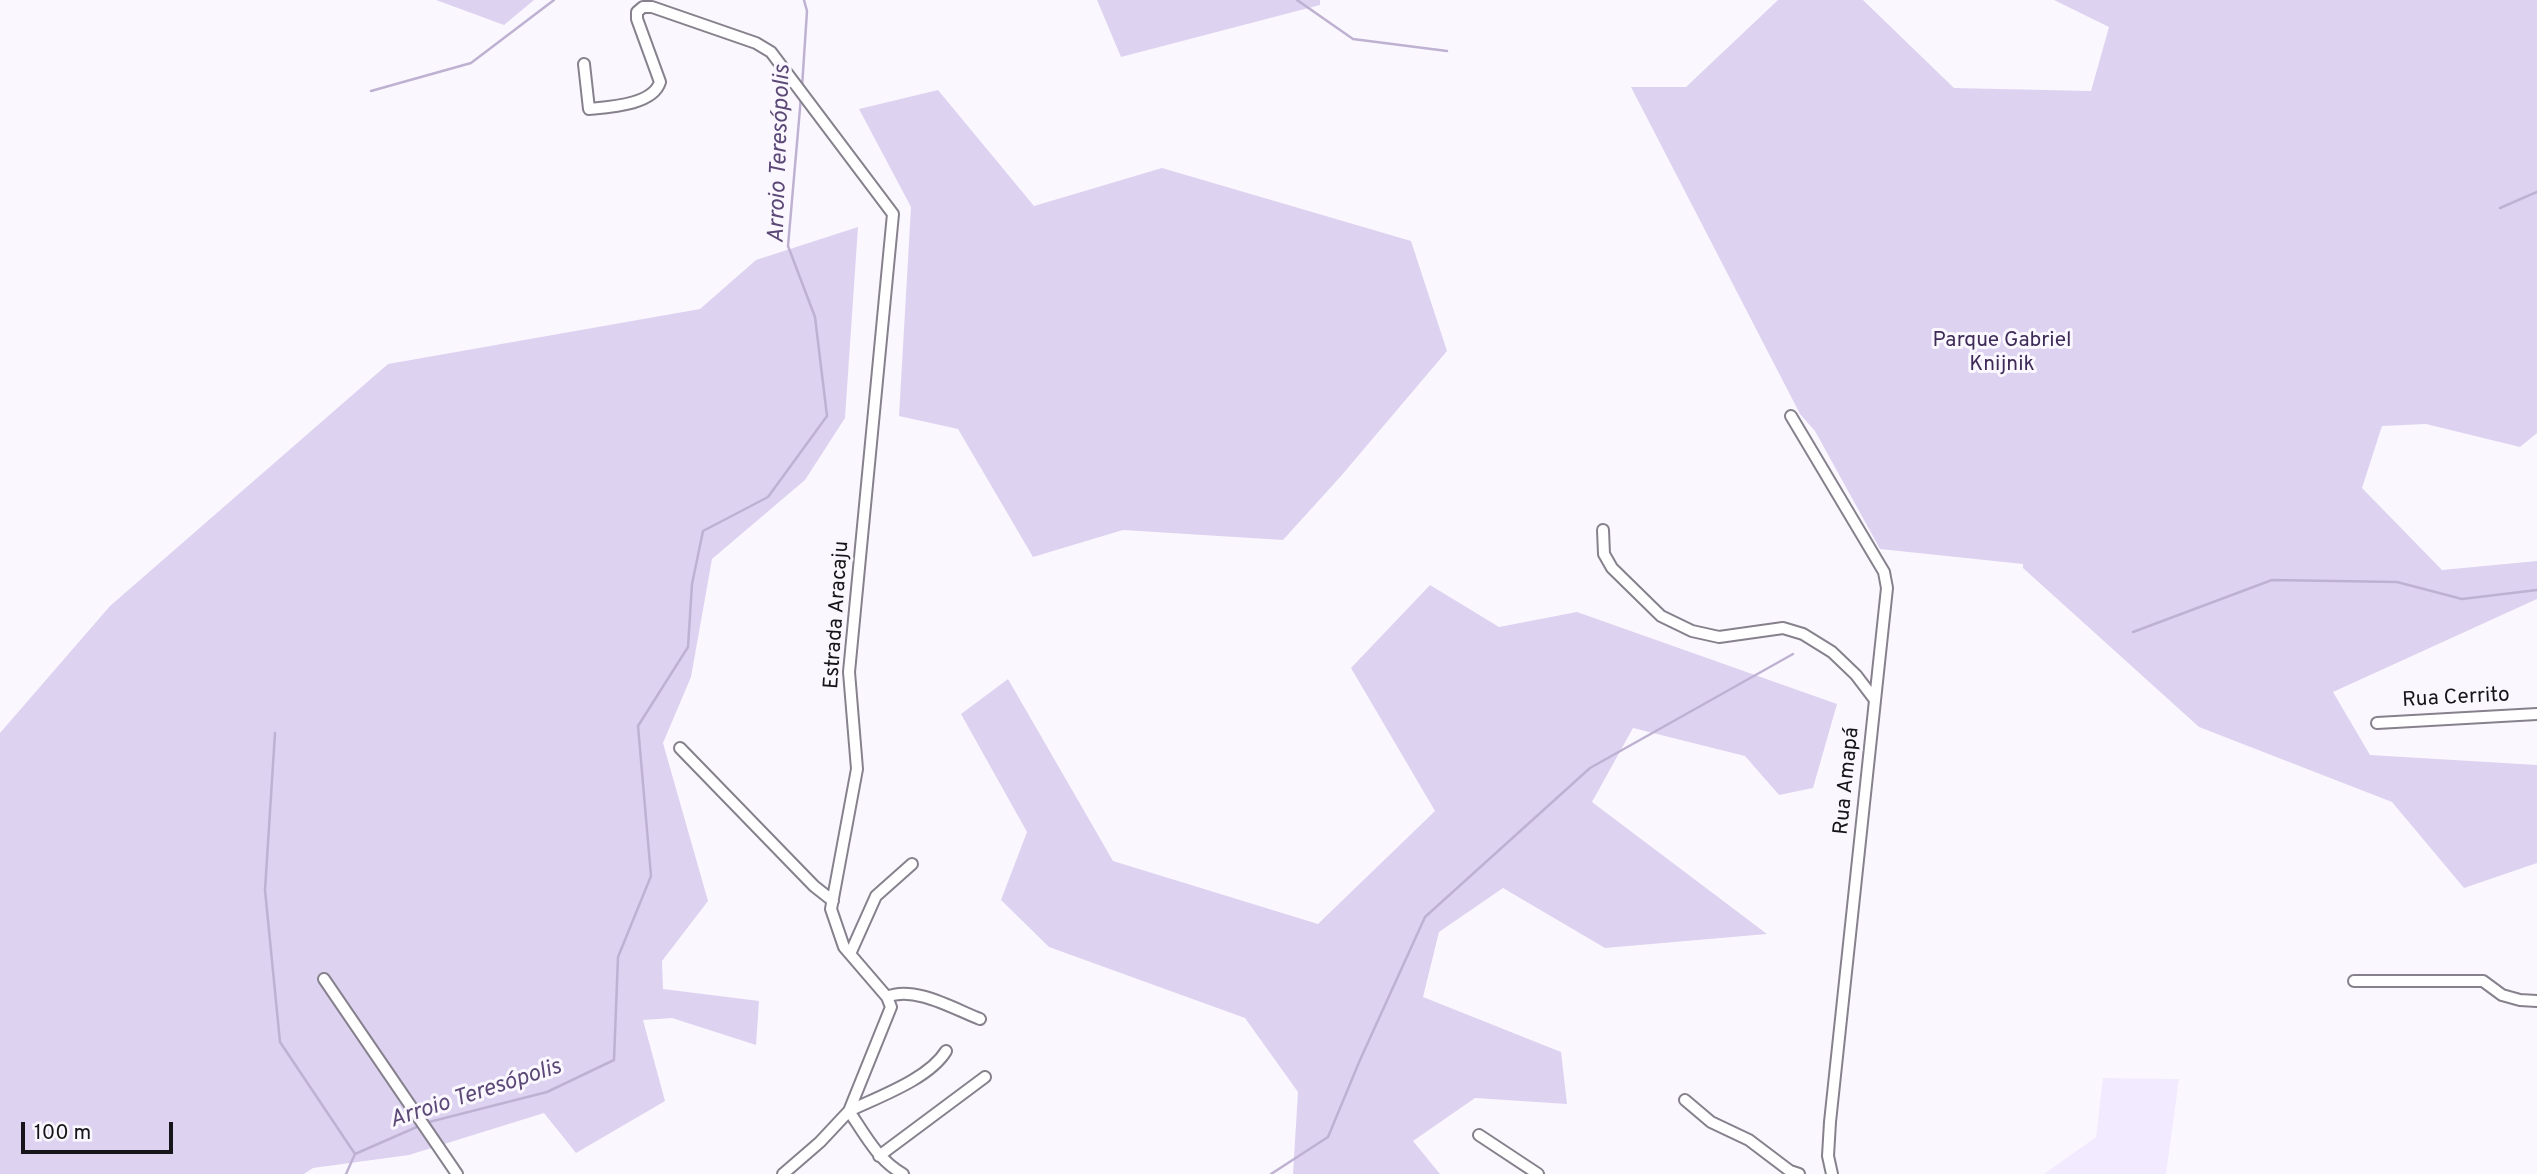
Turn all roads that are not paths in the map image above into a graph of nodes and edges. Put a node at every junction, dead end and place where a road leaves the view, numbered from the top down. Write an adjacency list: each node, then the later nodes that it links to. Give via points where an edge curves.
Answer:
1 (584, 64): 9 (street, Estrada Aracaju, via 589,109 618,106 658,89 660,82 637,19 642,7 756,43 771,52 893,214 849,672 857,769)
2 (1791, 416): 4 (street, Rua Amapá, via 1884,572 1887,588)
3 (1603, 530): 4 (street, via 1604,554 1612,568 1661,616 1692,631 1719,636 1783,628 1803,634 1832,652)
4 (1875, 700): 27 (street, Rua Amapá, via 1830,1122)
5 (2537, 714): 6 (street, Rua Cerrito)
6 (2377, 723)
7 (680, 748): 9 (street)
8 (912, 864): 10 (street, via 876,897)
9 (833, 901): 10 (street, Estrada Aracaju, via 831,909)
10 (850, 954): 13 (street, Estrada Aracaju)
11 (324, 979): 22 (street)
12 (2354, 981): 14 (street, via 2483,981 2502,995)
13 (887, 997): 15 (street, via 916,994); 19 (street, via 891,1007)
14 (2537, 1000)
15 (980, 1019)
16 (946, 1051): 19 (street, via 926,1072)
17 (985, 1077): 21 (street)
18 (1685, 1100): 26 (street, via 1711,1122 1749,1140)
19 (849, 1111): 21 (street); 23 (street)
20 (1479, 1135): 25 (street)
21 (879, 1156): 24 (street)
22 (457, 1174)
23 (783, 1174)
24 (903, 1174)
25 (1538, 1174)
26 (1799, 1174)
27 (1832, 1174)

